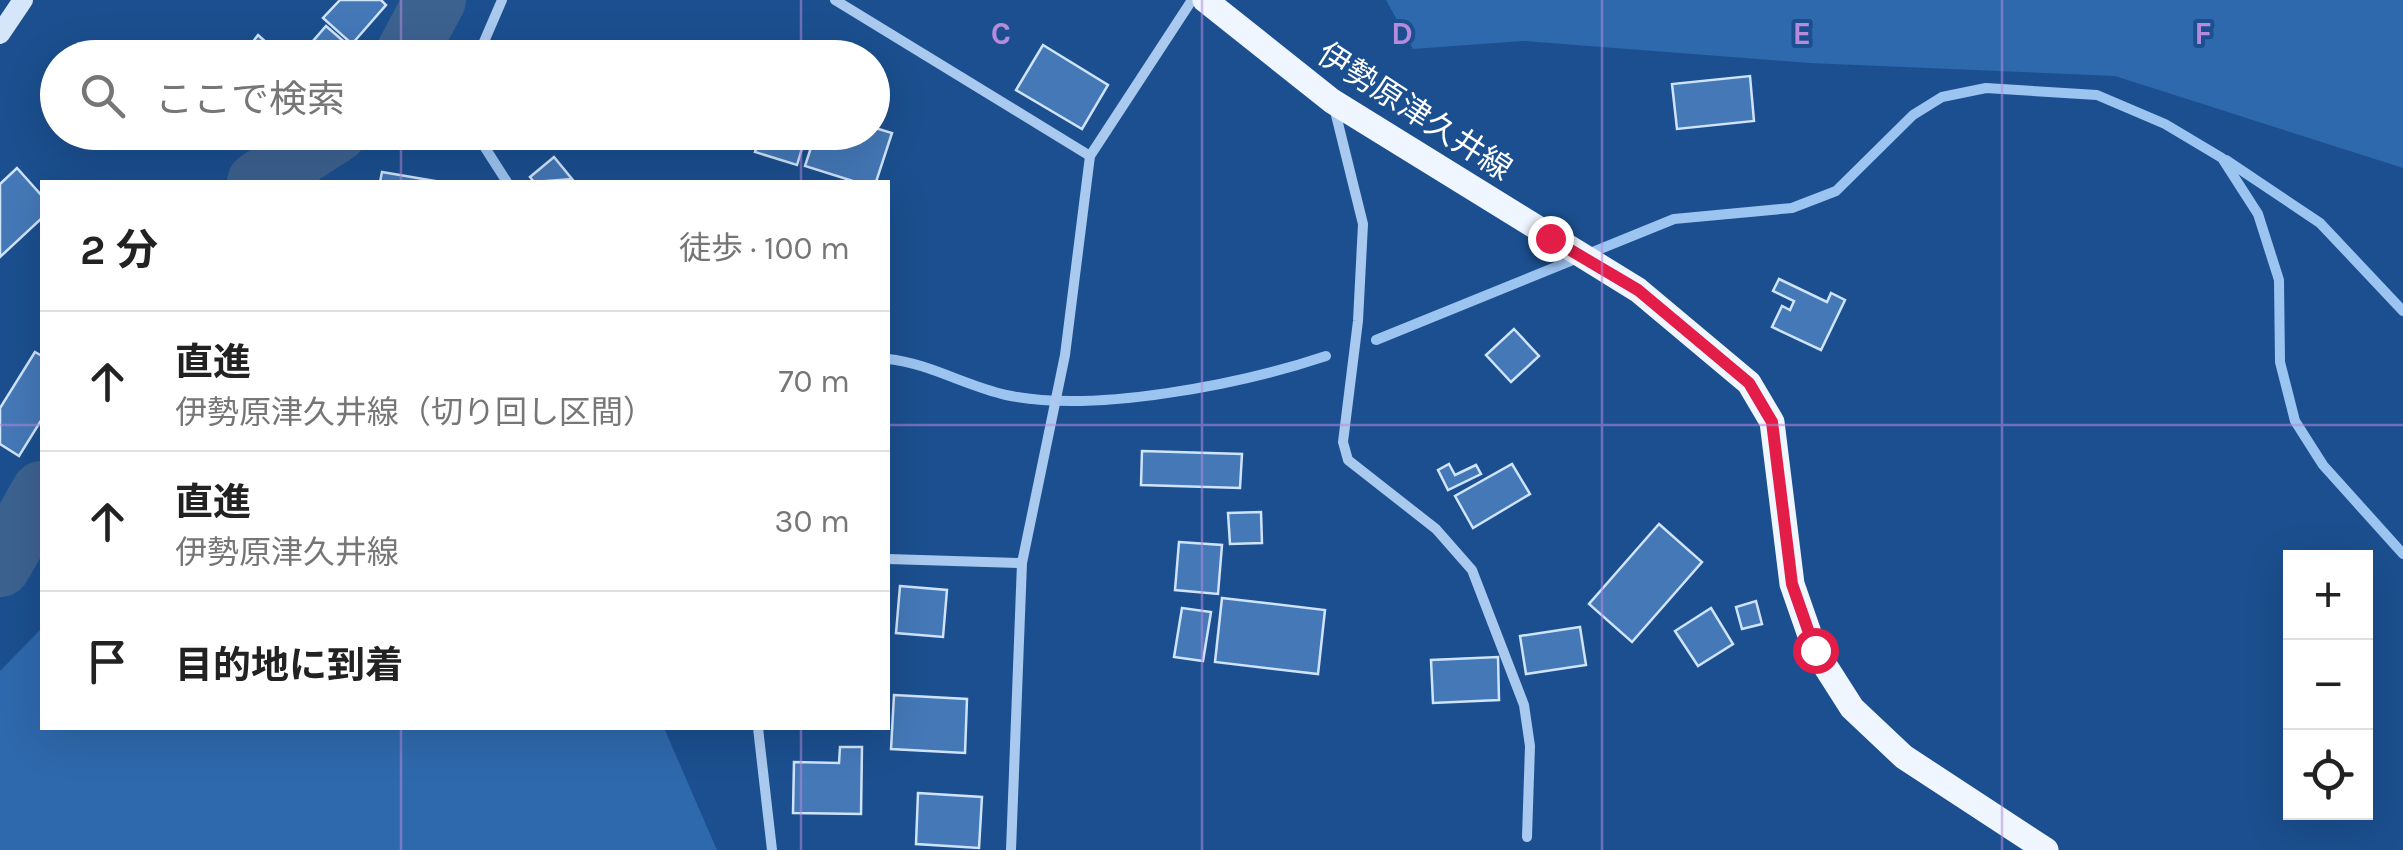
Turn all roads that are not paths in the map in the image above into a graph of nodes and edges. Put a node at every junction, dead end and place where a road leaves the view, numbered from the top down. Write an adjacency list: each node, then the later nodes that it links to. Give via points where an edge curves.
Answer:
1 (23, 0): 6 (main road)
2 (502, 0): 7 (street)
3 (836, 0): 9 (street)
4 (1192, 0): 9 (street)
5 (1205, 0): 8 (main road, 伊勢原津久井線)
6 (0, 34)
7 (485, 40)
8 (1332, 101): 13 (street, via 1363,224 1343,442 1348,460 1436,529 1472,570 1524,704 1530,746); 16 (main road, 伊勢原津久井線, via 1638,290 1749,383 1772,422 1792,584 1815,650 1852,708 1904,757)
9 (1090, 156): 11 (street, via 1065,355)
10 (890, 559): 11 (street)
11 (1022, 563): 15 (street)
12 (758, 730): 14 (street)
13 (1527, 837)
14 (772, 850)
15 (1012, 850)
16 (2046, 850)

